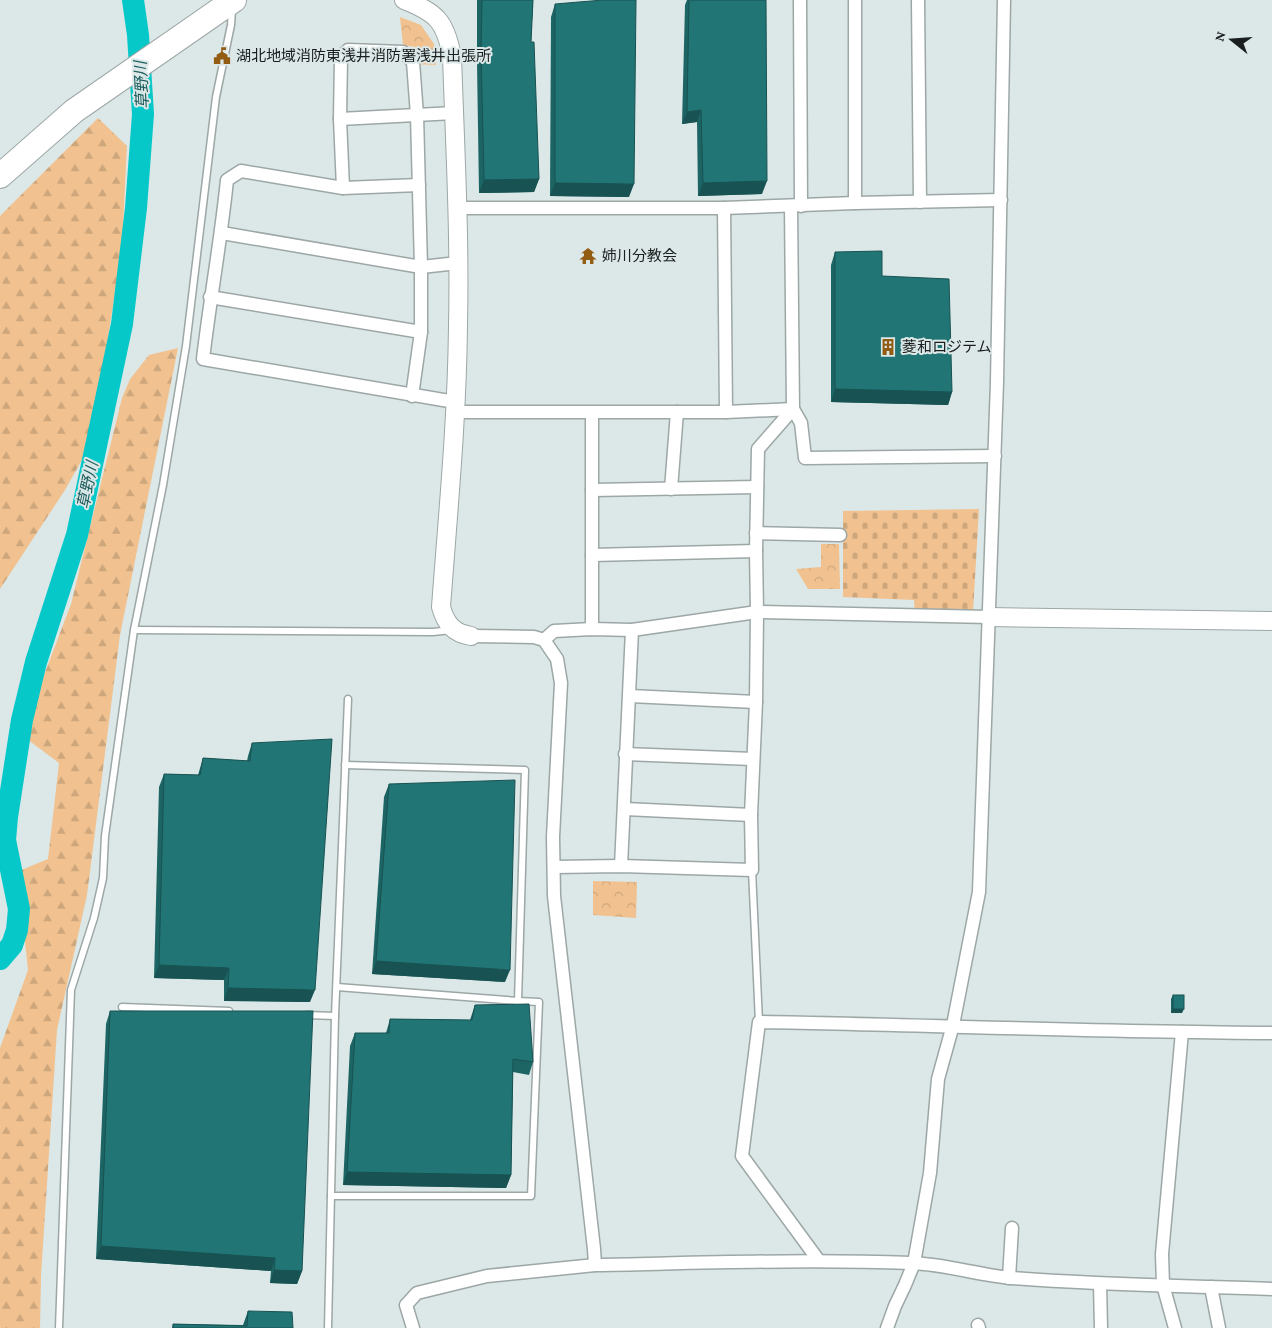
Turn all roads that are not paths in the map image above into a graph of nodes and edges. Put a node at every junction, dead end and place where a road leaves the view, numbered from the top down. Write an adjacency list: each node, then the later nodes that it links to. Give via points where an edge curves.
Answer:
1 (404, 0): 7 (street, via 433,14 448,36)
2 (800, 0): 16 (street)
3 (855, 0): 15 (street)
4 (918, 0): 14 (street)
5 (1004, 0): 13 (street)
6 (230, 2): 10 (highway, via 74,111); 42 (lane, via 231,25 216,97 186,346)
7 (454, 113): 8 (street); 17 (street)
8 (417, 115): 9 (street); 9 (street, via 413,62 403,52 348,50 341,57); 11 (street)
9 (340, 119): 12 (street)
10 (0, 176)
11 (419, 185): 12 (street); 21 (street)
12 (343, 188): 19 (street, via 241,171 227,180)
13 (1001, 200): 14 (street); 30 (street)
14 (920, 202): 15 (street)
15 (855, 203): 16 (street)
16 (796, 206): 18 (street); 26 (street)
17 (456, 208): 18 (street); 20 (street)
18 (724, 208): 28 (street)
19 (222, 233): 21 (street); 22 (street)
20 (458, 263): 21 (street); 25 (street)
21 (422, 267): 23 (street)
22 (210, 297): 23 (street); 24 (street, via 203,359)
23 (421, 332): 24 (street)
24 (412, 396): 25 (street)
25 (455, 407): 29 (street); 43 (street, via 441,607)
26 (793, 409): 28 (street); 30 (street, via 801,423 805,458); 31 (street, via 758,449)
27 (676, 412): 28 (street); 29 (street); 32 (street)
28 (726, 412)
29 (592, 413): 33 (street)
30 (995, 456): 39 (street)
31 (757, 487): 32 (street); 34 (street)
32 (671, 489): 33 (street)
33 (592, 490): 37 (street)
34 (756, 533): 35 (street); 36 (street)
35 (840, 535)
36 (756, 551): 37 (street); 38 (street)
37 (592, 555): 41 (street)
38 (757, 612): 39 (street); 44 (street); 49 (street)
39 (989, 617): 40 (street); 65 (street, via 979,892)
40 (1272, 621)
41 (592, 629): 44 (street); 46 (street, via 554,631)
42 (134, 630): 43 (lane); 78 (lane, via 105,836 103,878 71,990)
43 (452, 630): 45 (street)
44 (632, 630): 47 (street)
45 (471, 636): 46 (street)
46 (544, 640): 56 (street, via 557,660 560,684)
47 (630, 696): 49 (street); 50 (street)
48 (348, 699): 52 (lane)
49 (756, 702): 51 (street)
50 (625, 754): 51 (street); 53 (street)
51 (753, 758): 54 (street)
52 (345, 766): 58 (lane); 59 (lane, via 525,770)
53 (625, 810): 54 (street); 55 (street)
54 (751, 815): 57 (street)
55 (621, 866): 56 (street); 57 (street)
56 (554, 867): 72 (street, via 554,896)
57 (752, 870): 64 (lane)
58 (336, 987): 59 (lane); 63 (lane)
59 (518, 1001): 68 (lane, via 539,1002 531,1196)
60 (122, 1007): 61 (lane)
61 (238, 1012)
62 (297, 1014): 63 (lane)
63 (335, 1016): 68 (lane)
64 (759, 1022): 65 (street); 70 (street, via 742,1156)
65 (953, 1025): 66 (street); 71 (street, via 938,1079 930,1173)
66 (1182, 1032): 67 (street); 75 (street)
67 (1272, 1033)
68 (331, 1196): 79 (lane)
69 (1012, 1228): 73 (street)
70 (818, 1261): 71 (street); 72 (street)
71 (914, 1262): 73 (street); 81 (street)
72 (595, 1265): 80 (street, via 487,1276 416,1293 406,1304)
73 (1010, 1278): 74 (street)
74 (1100, 1284): 75 (street); 82 (street)
75 (1162, 1285): 76 (street); 83 (street)
76 (1211, 1287): 77 (street); 84 (street)
77 (1272, 1289)
78 (59, 1328)
79 (328, 1328)
80 (413, 1328)
81 (887, 1328)
82 (1101, 1328)
83 (1175, 1328)
84 (1219, 1328)

